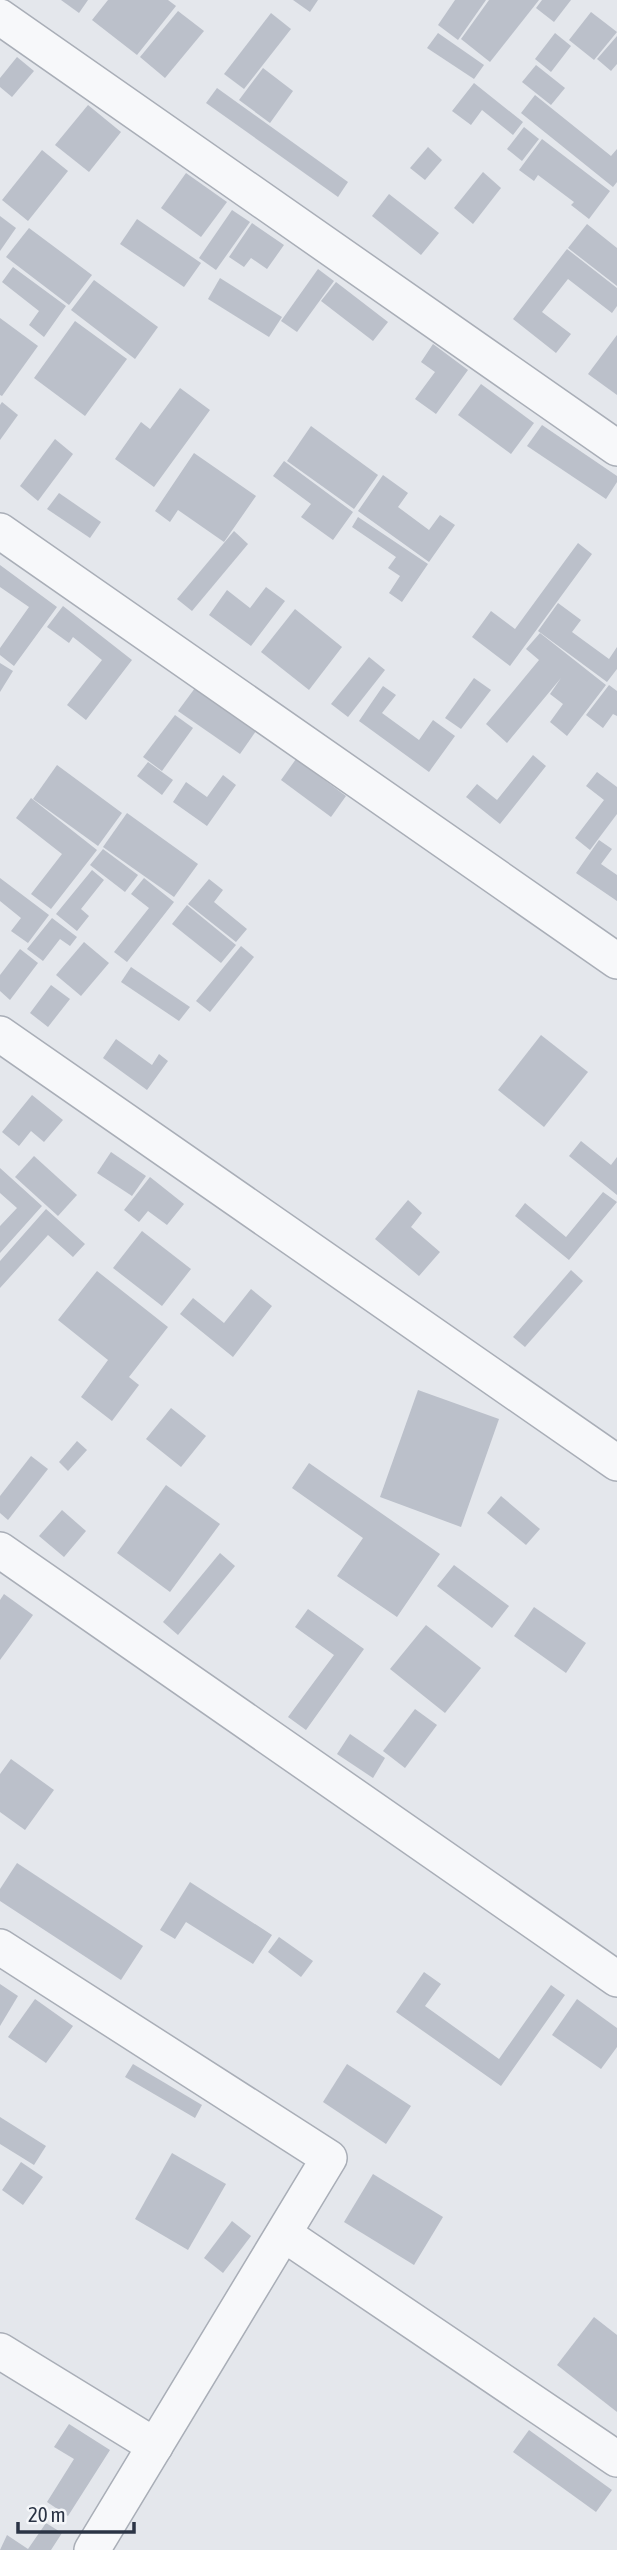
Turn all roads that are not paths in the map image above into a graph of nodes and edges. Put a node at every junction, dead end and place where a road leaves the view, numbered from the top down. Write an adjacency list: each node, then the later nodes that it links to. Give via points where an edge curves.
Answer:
1 (0, 17): 2 (street)
2 (617, 448)
3 (0, 531): 4 (street)
4 (617, 961)
5 (0, 1034): 6 (street)
6 (617, 1463)
7 (0, 1550): 9 (street)
8 (0, 1947): 10 (street, via 329,2158)
9 (617, 1979)
10 (284, 2234): 12 (street); 13 (street)
11 (0, 2351): 12 (street)
12 (155, 2446): 14 (street)
13 (617, 2459)
14 (92, 2550)

